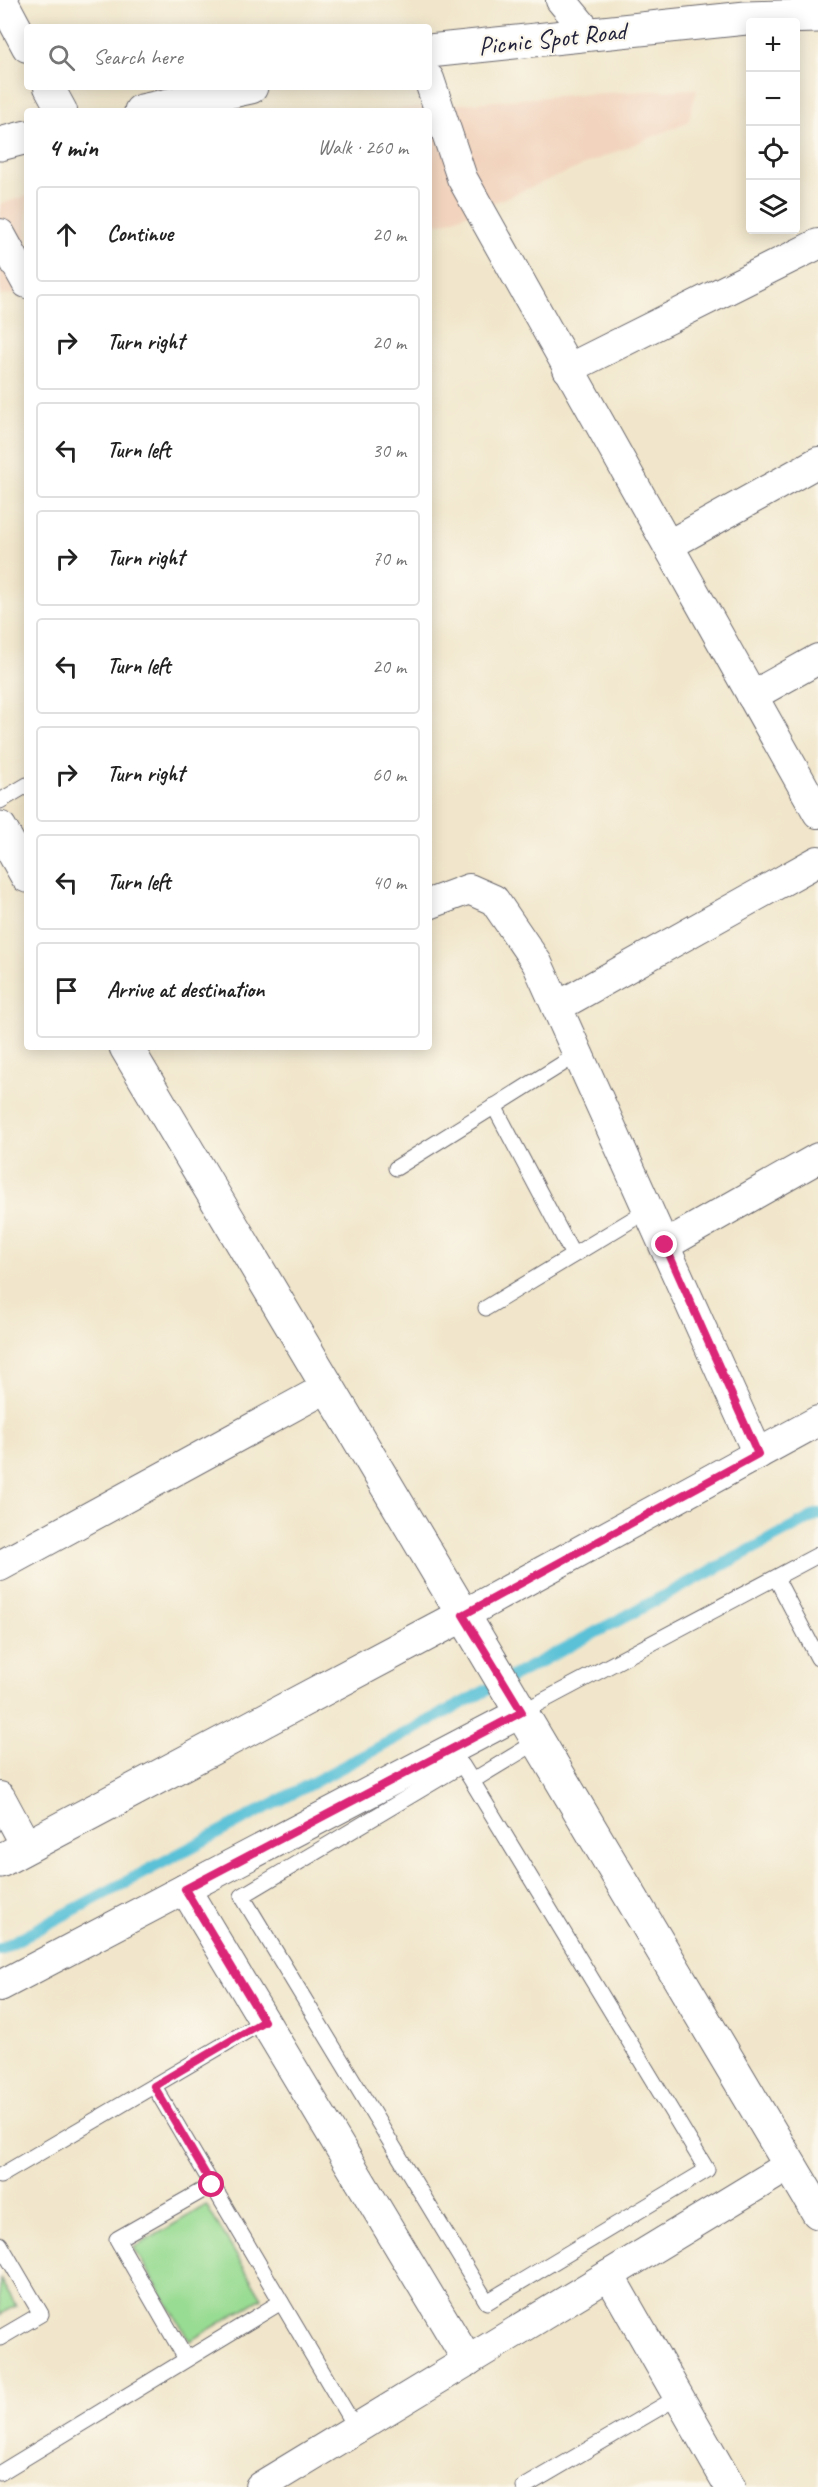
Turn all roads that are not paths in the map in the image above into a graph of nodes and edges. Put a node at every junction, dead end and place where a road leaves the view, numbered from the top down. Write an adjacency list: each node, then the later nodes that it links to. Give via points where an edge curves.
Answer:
1 (2, 0): 5 (street)
2 (561, 0): 4 (street)
3 (818, 16): 4 (street, Picnic Spot Road, via 746,18)
4 (590, 35): 6 (street, Picnic Spot Road)
5 (24, 41)
6 (432, 51)
7 (432, 88): 17 (street, via 462,178)
8 (51, 90): 10 (street)
9 (237, 90): 11 (street)
10 (60, 108)
11 (155, 108)
12 (24, 138): 13 (street)
13 (0, 144)
14 (0, 234): 16 (street)
15 (818, 244): 17 (street)
16 (24, 278)
17 (568, 369): 19 (street)
18 (818, 462): 19 (street)
19 (669, 545): 21 (street)
20 (818, 659): 21 (street)
21 (752, 696): 24 (street)
22 (24, 787): 23 (lane)
23 (0, 801)
24 (818, 813)
25 (0, 828): 27 (street)
26 (818, 861): 29 (street)
27 (24, 871)
28 (432, 903): 29 (street, via 469,889 494,900 537,963)
29 (557, 1007): 31 (street)
30 (128, 1050): 39 (street)
31 (578, 1054): 32 (lane); 35 (street)
32 (494, 1106): 34 (lane); 37 (lane)
33 (818, 1158): 36 (street)
34 (396, 1168)
35 (648, 1210): 36 (street); 37 (lane)
36 (665, 1245): 41 (street)
37 (573, 1256): 38 (lane)
38 (486, 1308)
39 (328, 1387): 43 (street); 45 (street)
40 (818, 1421): 41 (street)
41 (758, 1454): 45 (street)
42 (818, 1555): 44 (lane)
43 (0, 1566)
44 (776, 1578): 46 (lane); 47 (lane)
45 (463, 1615): 47 (street); 51 (street)
46 (818, 1658)
47 (517, 1705): 48 (street); 52 (street)
48 (538, 1741): 49 (lane); 56 (street)
49 (472, 1781): 49 (lane, via 707,2170 487,2301 242,1896 462,1765)
50 (0, 1797): 51 (street)
51 (14, 1854)
52 (185, 1889): 53 (street); 54 (street)
53 (0, 1986)
54 (264, 2021): 55 (lane); 65 (street)
55 (154, 2086): 57 (lane); 58 (lane)
56 (790, 2165): 59 (street); 61 (street)
57 (0, 2176)
58 (212, 2185): 62 (lane); 64 (lane, via 117,2240)
59 (817, 2209)
60 (0, 2244): 63 (lane, via 41,2314)
61 (609, 2275): 65 (street); 66 (street)
62 (282, 2302): 64 (lane); 67 (lane)
63 (0, 2338)
64 (186, 2360): 68 (lane)
65 (468, 2361): 67 (street)
66 (678, 2397): 70 (lane); 71 (street)
67 (356, 2429): 69 (street)
68 (1, 2470)
69 (275, 2483)
70 (524, 2487)
71 (730, 2487)

